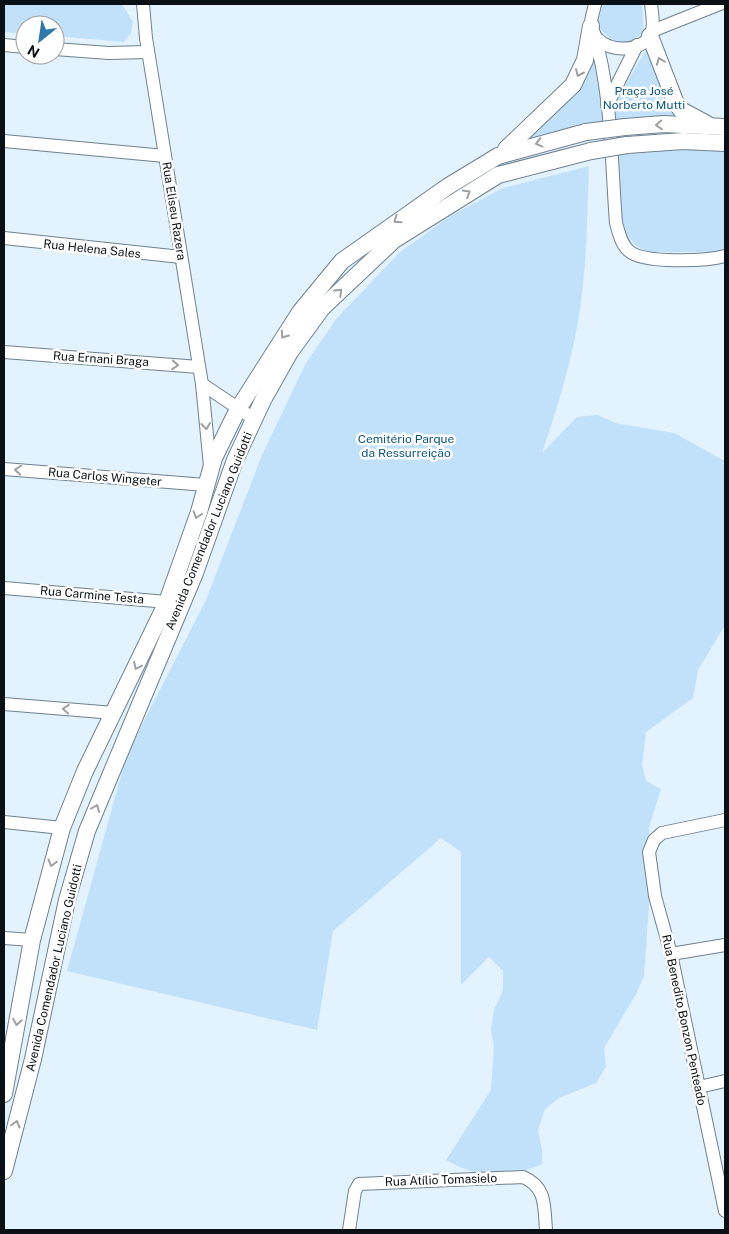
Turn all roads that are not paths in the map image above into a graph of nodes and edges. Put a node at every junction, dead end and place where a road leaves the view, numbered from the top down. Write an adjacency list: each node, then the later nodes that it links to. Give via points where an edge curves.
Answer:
1 (136, 4): 9 (street, Rua Eliseu Razera)
2 (143, 4): 9 (street, Rua Eliseu Razera)
3 (595, 4): 7 (street)
4 (720, 4): 6 (street)
5 (651, 8): 6 (street, via 664,17); 8 (street)
6 (685, 18): 8 (street)
7 (593, 29): 8 (street, via 610,48 624,50); 12 (street); 18 (main road, one-way to 18, via 585,60 573,85)
8 (646, 37): 12 (street); 13 (main road, one-way to 8, via 681,110)
9 (146, 38): 11 (street, Rua Eliseu Razera)
10 (65, 50): 11 (street)
11 (148, 52): 17 (street, Rua Eliseu Razera)
12 (608, 105): 20 (street, via 616,223 620,240 629,252 654,259 714,259)
13 (707, 124): 14 (main road, Avenida Comendador Luciano Guidotti); 18 (main road, Avenida Comendador Luciano Guidotti, one-way to 18, bridge, via 664,124 586,132)
14 (725, 127)
15 (4, 141): 17 (street)
16 (725, 143): 26 (main road, Avenida Comendador Luciano Guidotti, one-way to 16, bridge, via 290,352 322,308 394,240 498,175 627,144)
17 (165, 156): 21 (street, Rua Eliseu Razera)
18 (498, 156): 25 (main road, Avenida Comendador Luciano Guidotti, one-way to 25, via 439,192 342,261 295,320)
19 (4, 238): 21 (street, Rua Helena Sales)
20 (725, 256)
21 (181, 257): 23 (street, Rua Eliseu Razera)
22 (4, 352): 23 (street, Rua Ernani Braga, one-way to 23)
23 (199, 367): 24 (street, Rua Eliseu Razera)
24 (202, 384): 25 (street); 27 (street, Rua Eliseu Razera, one-way to 27)
25 (238, 409): 26 (street); 27 (main road, Avenida Comendador Luciano Guidotti)
26 (254, 419): 31 (main road, Avenida Comendador Luciano Guidotti, via 235,460 195,573)
27 (211, 468): 29 (main road, Avenida Comendador Luciano Guidotti)
28 (4, 469): 29 (street, Rua Carlos Wingeter, one-way to 28)
29 (206, 485): 31 (main road, Avenida Comendador Luciano Guidotti, one-way to 31)
30 (4, 588): 31 (street, Rua Carmine Testa)
31 (173, 605): 33 (main road, Avenida Comendador Luciano Guidotti, one-way to 33); 42 (main road, Avenida Comendador Luciano Guidotti, one-way to 31, via 67,900 87,832)
32 (4, 704): 33 (street, one-way to 32)
33 (114, 713): 36 (main road, Avenida Comendador Luciano Guidotti, via 85,771)
34 (725, 820): 40 (street, Rua Benedito Bonzon Penteado, via 662,833 654,840 649,852 655,896)
35 (4, 822): 36 (street)
36 (62, 828): 38 (main road, Avenida Comendador Luciano Guidotti, one-way to 38)
37 (4, 938): 38 (street)
38 (32, 940): 41 (main road, Avenida Comendador Luciano Guidotti, one-way to 41)
39 (725, 945): 40 (street)
40 (671, 954): 44 (street, Rua Benedito Bonzon Penteado)
41 (8, 1053): 42 (street); 45 (main road, Avenida Comendador Luciano Guidotti)
42 (33, 1059): 46 (main road, Avenida Comendador Luciano Guidotti, one-way to 42)
43 (725, 1081): 44 (street)
44 (699, 1087): 47 (street, Rua Benedito Bonzon Penteado)
45 (4, 1094)
46 (4, 1171)
47 (725, 1206)
48 (350, 1230): 49 (street, Rua Atílio Tomasielo, via 355,1191 359,1184 523,1177 534,1182 542,1195)
49 (546, 1230)

